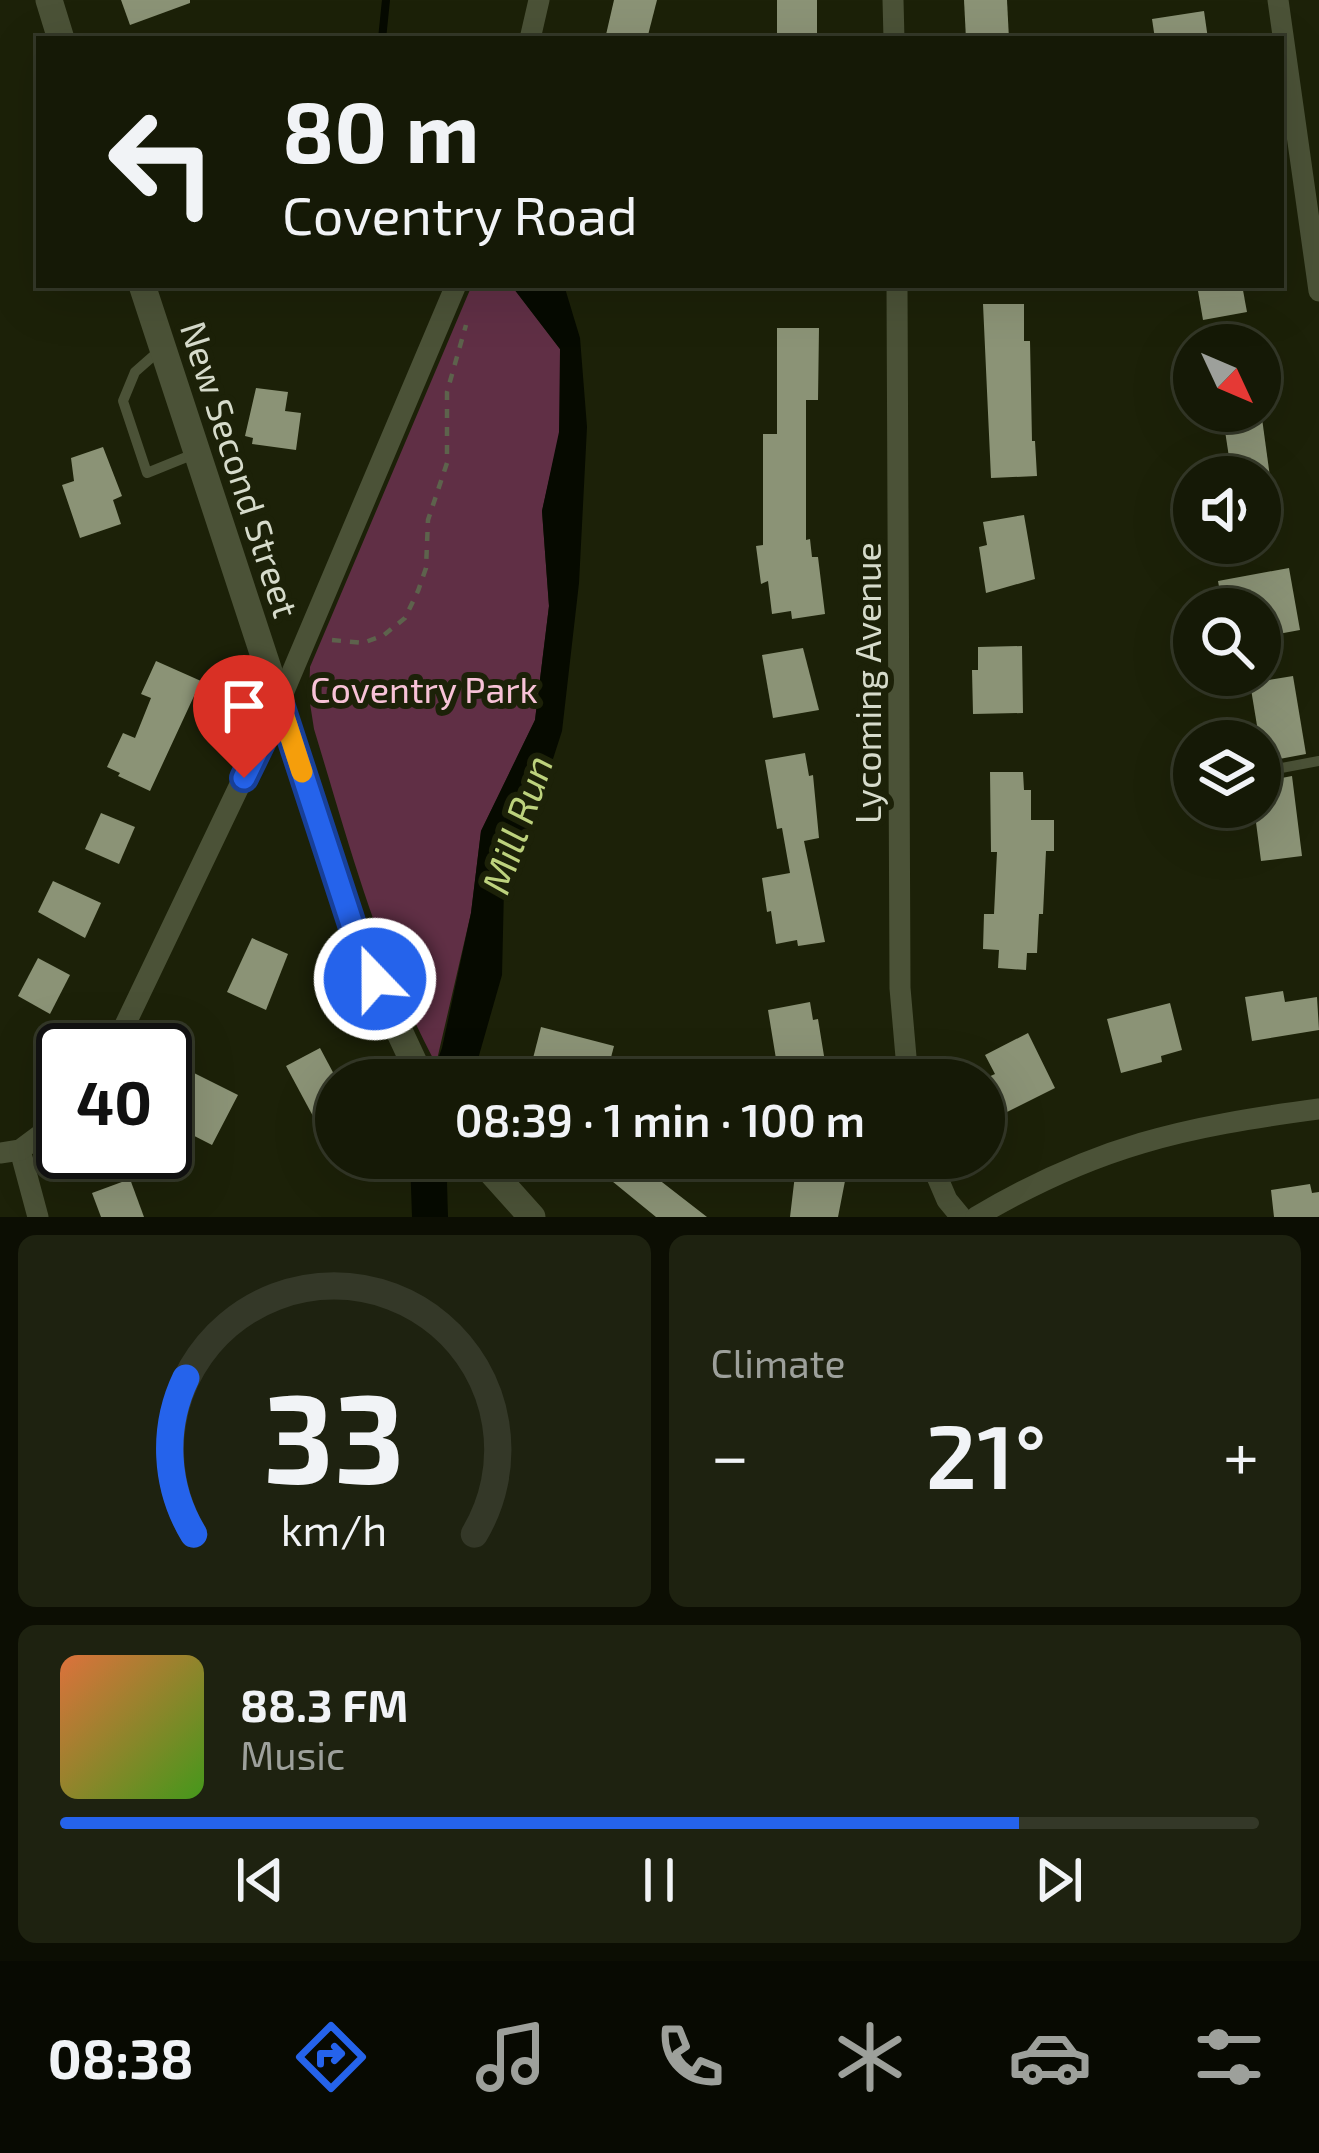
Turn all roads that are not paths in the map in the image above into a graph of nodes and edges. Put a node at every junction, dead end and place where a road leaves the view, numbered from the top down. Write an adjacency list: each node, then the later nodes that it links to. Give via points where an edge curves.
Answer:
1 (49, 0): 5 (street)
2 (539, 0): 6 (street)
3 (893, 0): 7 (street)
4 (1278, 0): 8 (street)
5 (61, 36)
6 (531, 36)
7 (894, 36)
8 (1283, 36)
9 (1284, 43): 13 (street)
10 (143, 288): 14 (street, New Second Street)
11 (455, 288): 16 (street)
12 (896, 288): 21 (street, Lycoming Avenue)
13 (1319, 291)
14 (163, 347): 15 (street, New Second Street); 15 (lane, via 135,372 123,401 147,473)
15 (197, 453): 16 (street, New Second Street)
16 (280, 704): 19 (street); 20 (street, New Second Street, via 359,946)
17 (1319, 761): 18 (lane)
18 (1281, 768)
19 (126, 1023)
20 (413, 1059)
21 (906, 1059)
22 (1319, 1109): 30 (street, via 1123,1146)
23 (36, 1135): 24 (street)
24 (10, 1152): 27 (street)
25 (498, 1179): 28 (street)
26 (938, 1179): 29 (street)
27 (38, 1217)
28 (532, 1217)
29 (961, 1217)
30 (976, 1217)

